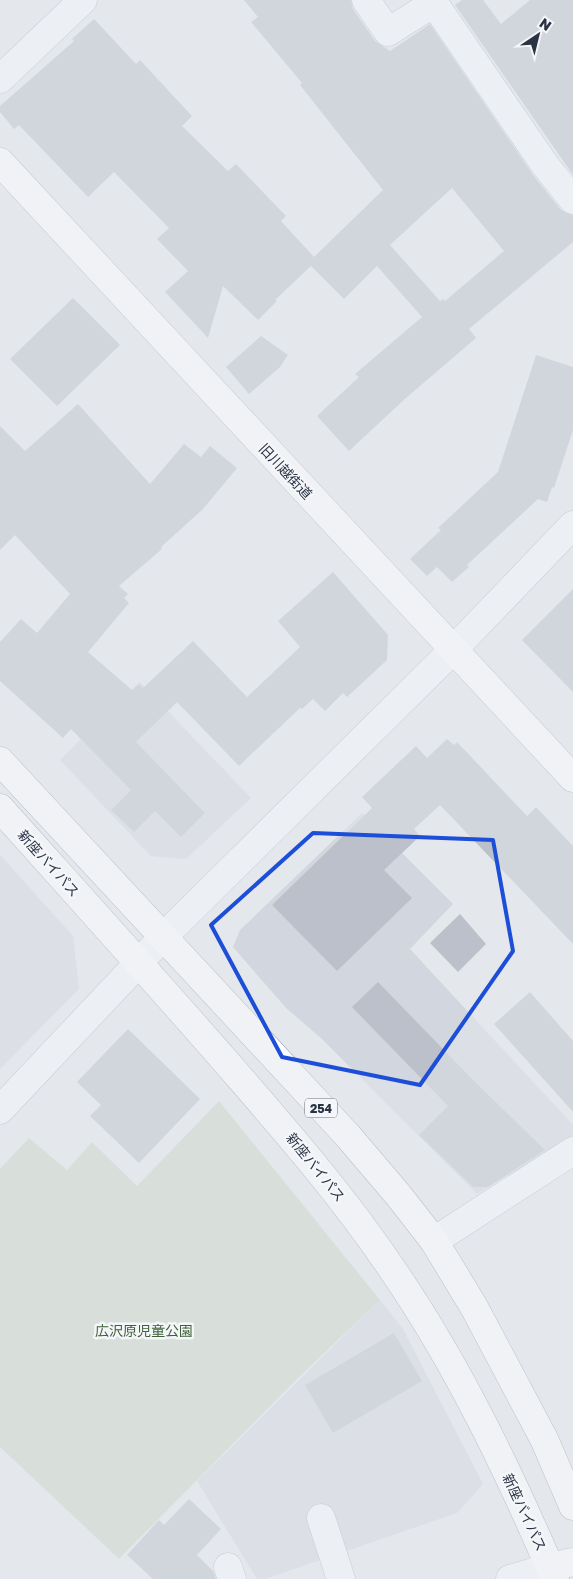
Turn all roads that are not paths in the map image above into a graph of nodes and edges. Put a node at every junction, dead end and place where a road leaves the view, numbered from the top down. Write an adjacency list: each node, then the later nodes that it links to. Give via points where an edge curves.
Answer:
1 (82, 0): 3 (street)
2 (366, 0): 5 (street, via 388,32 434,3 545,165)
3 (0, 79)
4 (0, 162): 7 (main road, 旧川越街道)
5 (573, 200)
6 (573, 525): 7 (street)
7 (453, 650): 9 (main road, 旧川越街道); 11 (street)
8 (0, 761): 11 (main road, 254)
9 (573, 778)
10 (0, 808): 12 (main road, 新座バイパス)
11 (162, 938): 12 (street); 15 (main road, 254, via 348,1136)
12 (139, 962): 13 (street); 18 (main road, 新座バイパス, via 303,1151 393,1270 426,1321 492,1439)
13 (0, 1110)
14 (573, 1151): 15 (street)
15 (434, 1241): 16 (main road, 254, via 474,1307 544,1439)
16 (573, 1506)
17 (322, 1518): 19 (street)
18 (560, 1569): 20 (street)
19 (341, 1579)
20 (510, 1579)

